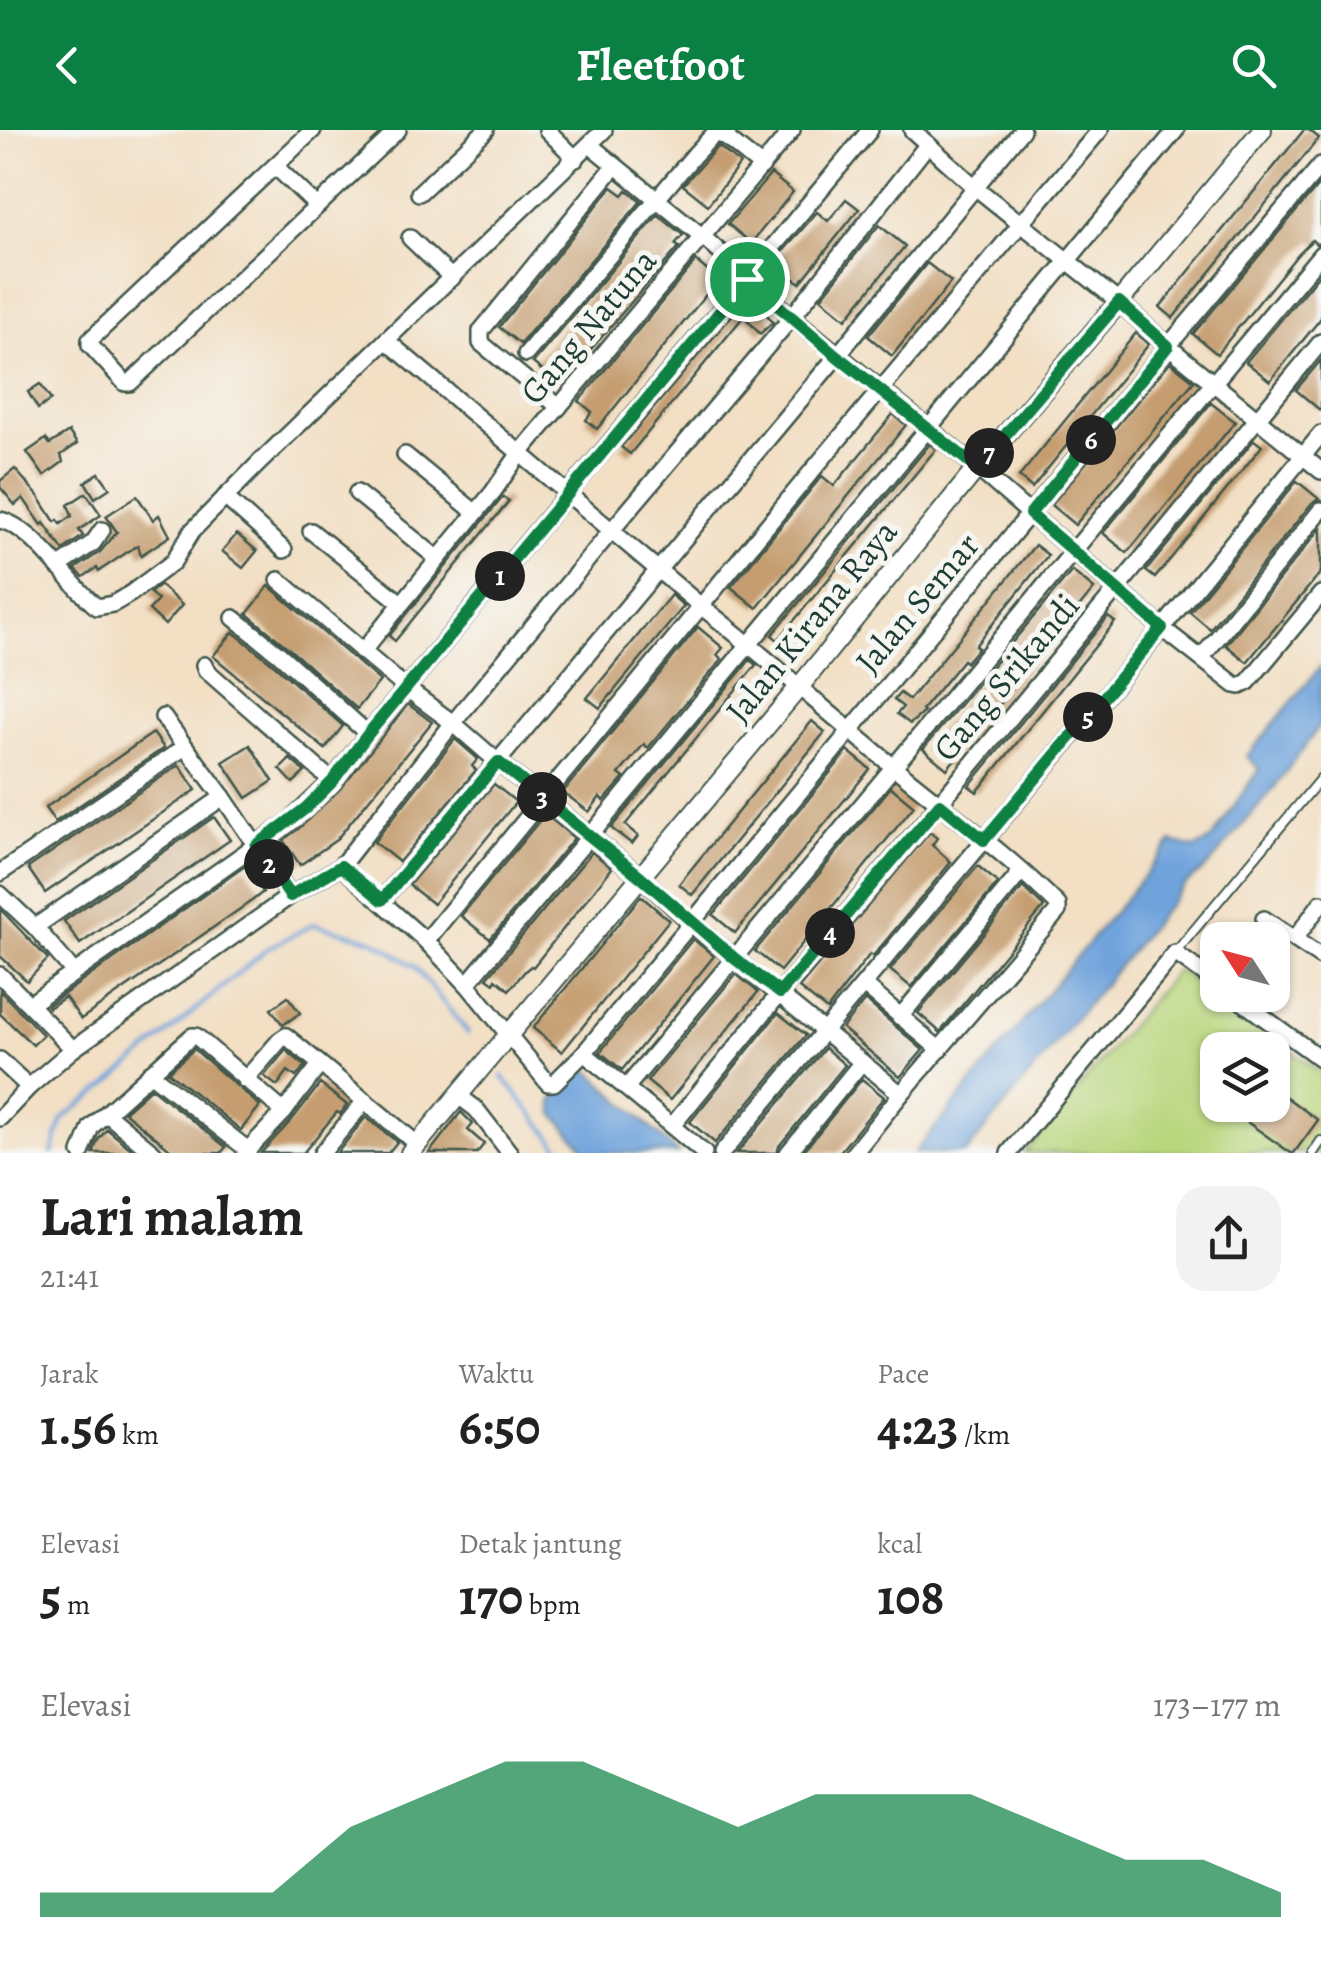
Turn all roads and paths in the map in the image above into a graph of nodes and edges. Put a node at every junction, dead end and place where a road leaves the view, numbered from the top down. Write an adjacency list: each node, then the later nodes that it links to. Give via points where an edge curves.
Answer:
1 (314, 130): 18 (street)
2 (398, 130): 24 (street)
3 (486, 130): 22 (street)
4 (547, 130): 16 (street)
5 (604, 130): 15 (street)
6 (792, 130): 20 (street, Gang Natuna)
7 (870, 130): 31 (street)
8 (912, 130): 14 (street)
9 (1100, 130): 25 (street)
10 (1176, 130): 29 (street)
11 (1262, 130): 32 (street, Jalan Kirana Raya)
12 (1017, 132): 21 (street)
13 (726, 133): 20 (street); 23 (street, via 714,134)
14 (928, 144): 21 (street); 33 (street)
15 (590, 145): 16 (street); 19 (street)
16 (576, 159): 30 (street)
17 (1321, 165): 36 (street)
18 (274, 166): 24 (street); 24 (street, via 89,341 125,383)
19 (614, 167): 23 (street); 41 (street, via 481,331 482,342)
20 (762, 167): 26 (street, Gang Natuna)
21 (974, 187): 25 (street); 38 (street)
22 (419, 194)
23 (658, 200): 26 (street); 37 (street)
24 (317, 206)
25 (1022, 225): 29 (street); 40 (street)
26 (703, 237): 31 (street); 41 (street, Gang Natuna)
27 (410, 238): 30 (street)
28 (1321, 254): 39 (street)
29 (1068, 260): 32 (street); 43 (street)
30 (452, 278): 34 (street)
31 (747, 279): 33 (street); 51 (street)
32 (1119, 302): 36 (street); 48 (street, Jalan Kirana Raya)
33 (792, 318): 38 (street); 58 (street)
34 (387, 341): 45 (street); 52 (street)
35 (1321, 342): 42 (street, Gang Srikandi)
36 (1168, 346): 39 (street); 55 (street, Jalan Semar)
37 (526, 354)
38 (837, 356): 40 (street); 64 (street)
39 (1214, 384): 42 (street); 61 (street)
40 (882, 390): 43 (street); 69 (street)
41 (559, 406): 45 (street, Gang Natuna)
42 (1257, 419): 47 (street); 66 (street, Gang Srikandi)
43 (927, 427): 48 (street); 72 (street)
44 (1321, 434): 47 (street)
45 (520, 454): 51 (street); 54 (street, Gang Natuna)
46 (405, 456): 54 (street)
47 (1302, 457): 49 (street); 71 (street)
48 (977, 468): 55 (street); 76 (street, Jalan Kirana Raya)
49 (1321, 472)
50 (357, 492): 62 (street)
51 (568, 494): 58 (street); 77 (street)
52 (225, 497): 60 (street); 63 (street, via 173,562 114,604 95,605)
53 (1321, 510): 74 (street)
54 (476, 513): 62 (street, Gang Natuna)
55 (1030, 514): 61 (street); 80 (street, Jalan Semar)
56 (0, 520): 63 (street, via 16,525)
57 (102, 530): 63 (street)
58 (612, 530): 64 (street); 79 (street)
59 (311, 531): 68 (street)
60 (284, 550)
61 (1073, 552): 66 (street); 84 (street)
62 (438, 559): 68 (street, Gang Natuna)
63 (58, 567)
64 (657, 568): 69 (street); 83 (street)
65 (279, 580): 73 (street)
66 (1118, 588): 71 (street); 89 (street, Gang Srikandi)
67 (1321, 594): 74 (street, via 1244,685)
68 (401, 603): 73 (street, Gang Natuna)
69 (702, 607): 72 (street); 88 (street)
70 (234, 618): 81 (street)
71 (1162, 628): 74 (street); 91 (street)
72 (748, 643): 76 (street); 90 (street)
73 (362, 652): 77 (street)
74 (1202, 657)
75 (204, 665): 86 (street)
76 (800, 686): 80 (street); 96 (street, Jalan Kirana Raya)
77 (406, 690): 79 (street); 81 (street)
78 (163, 717): 82 (street)
79 (454, 723): 83 (street); 93 (street)
80 (850, 730): 84 (street); 102 (street, Jalan Semar)
81 (368, 734): 86 (street)
82 (185, 747): 87 (street); 95 (street)
83 (498, 762): 88 (street); 99 (street)
84 (894, 767): 89 (street); 108 (street)
85 (1321, 778): 106 (lane)
86 (332, 782): 92 (street)
87 (223, 797): 92 (street); 103 (street)
88 (544, 800): 90 (street); 105 (street)
89 (940, 804): 91 (street); 114 (street, Gang Srikandi)
90 (588, 836): 96 (street); 112 (street)
91 (984, 840): 94 (street); 113 (street)
92 (256, 846): 98 (street); 110 (street)
93 (341, 866): 98 (street); 99 (street)
94 (1021, 872): 117 (street); 121 (street, via 1058,911)
95 (0, 873)
96 (641, 877): 102 (street); 119 (street, Jalan Kirana Raya)
97 (0, 894): 103 (street)
98 (290, 896): 120 (street)
99 (382, 900): 105 (street)
100 (1321, 903): 104 (street)
101 (1264, 918): 104 (street)
102 (690, 922): 108 (street); 122 (street, Jalan Semar)
103 (34, 927): 110 (street)
104 (1295, 938): 107 (street)
105 (426, 942): 112 (street)
106 (1175, 954): 109 (street); 149 (street)
107 (1321, 957)
108 (734, 958): 114 (street); 130 (street)
109 (1200, 971)
110 (74, 972): 115 (street)
111 (0, 975): 115 (street)
112 (467, 984): 119 (street)
113 (864, 985): 117 (street); 118 (street)
114 (780, 993): 118 (street); 137 (street, Gang Srikandi)
115 (30, 1004): 120 (street)
116 (1256, 1012): 123 (street)
117 (900, 1017): 121 (street)
118 (824, 1030): 125 (street); 146 (street)
119 (509, 1035): 122 (street, Jalan Semar, via 548,1083); 132 (street, Jalan Kirana Raya)
120 (73, 1050): 129 (street)
121 (940, 1050): 131 (street)
122 (584, 1053): 130 (street)
123 (1321, 1059)
124 (0, 1060): 129 (street)
125 (862, 1062): 131 (street); 147 (street)
126 (319, 1066): 128 (street, via 284,1036); 133 (street); 134 (street)
127 (150, 1073): 128 (street, via 196,1036); 135 (street); 140 (street)
128 (246, 1080): 134 (street)
129 (29, 1087): 136 (street)
130 (626, 1088): 137 (street)
131 (901, 1094): 148 (street)
132 (459, 1096): 139 (street, Jalan Kirana Raya); 141 (street)
133 (365, 1101): 139 (street); 144 (street)
134 (284, 1112): 140 (street)
135 (108, 1114): 142 (street, via 91,1127); 143 (street)
136 (0, 1118)
137 (672, 1126): 145 (street)
138 (1321, 1142): 150 (lane)
139 (414, 1149)
140 (246, 1151)
141 (504, 1151)
142 (80, 1153)
143 (154, 1153)
144 (322, 1153)
145 (704, 1153)
146 (722, 1153)
147 (788, 1153)
148 (854, 1153)
149 (1009, 1153)
150 (1312, 1153)

